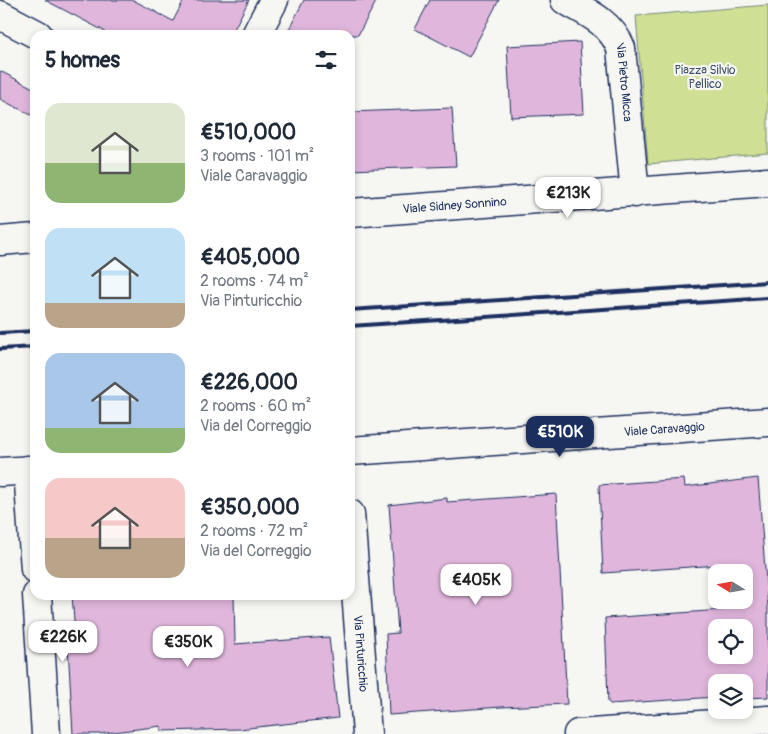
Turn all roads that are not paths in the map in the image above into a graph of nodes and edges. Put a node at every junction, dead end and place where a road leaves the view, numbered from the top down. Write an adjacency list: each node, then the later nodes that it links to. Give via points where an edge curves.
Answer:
1 (274, 0): 4 (street)
2 (565, 0): 7 (street, Via Pietro Micca, via 594,15 617,38 621,48)
3 (0, 15): 5 (street)
4 (259, 30)
5 (30, 31)
6 (768, 182): 7 (street, Viale Sidney Sonnino)
7 (634, 193): 8 (street, Viale Sidney Sonnino)
8 (355, 209)
9 (30, 238): 10 (street)
10 (0, 241)
11 (768, 422): 12 (street, Viale Caravaggio)
12 (355, 451)
13 (30, 470): 14 (street)
14 (0, 472)
15 (355, 575): 19 (street, Via Pinturicchio)
16 (37, 600): 18 (street)
17 (768, 720): 20 (street)
18 (46, 734)
19 (368, 734)
20 (578, 734)

